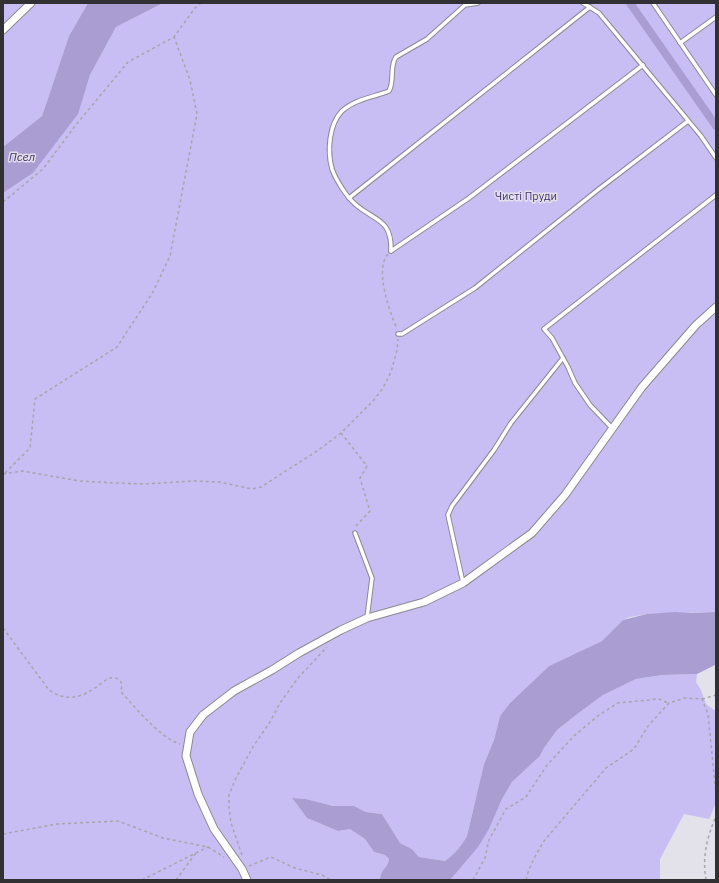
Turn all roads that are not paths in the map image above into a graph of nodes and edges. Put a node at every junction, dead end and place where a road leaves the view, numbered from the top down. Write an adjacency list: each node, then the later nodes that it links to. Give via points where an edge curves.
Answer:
1 (31, 3): 7 (street)
2 (478, 3): 14 (lane, via 465,5 427,39 396,57 392,62 390,91 363,99 338,115 331,136 331,165)
3 (583, 3): 5 (lane)
4 (653, 3): 8 (lane)
5 (590, 7): 9 (lane, via 599,13); 14 (lane)
6 (716, 18): 8 (lane)
7 (3, 30)
8 (680, 42): 10 (lane)
9 (643, 65): 11 (lane); 14 (lane, via 469,198 391,251 392,243 382,222)
10 (716, 95)
11 (688, 121): 12 (lane); 16 (lane, via 475,288 410,330)
12 (716, 158)
13 (716, 195): 17 (lane, via 544,329)
14 (349, 198)
15 (716, 307): 18 (street, via 642,387)
16 (398, 334)
17 (563, 358): 18 (lane, via 575,383 590,405); 20 (lane, via 511,423 452,506 448,515)
18 (613, 429): 20 (street, via 565,495 532,533)
19 (354, 533): 21 (lane, via 372,578)
20 (463, 583): 21 (street, via 424,602)
21 (367, 618): 22 (street, via 299,653 234,691 203,715 190,732 186,756 198,794 214,829)
22 (247, 880)

